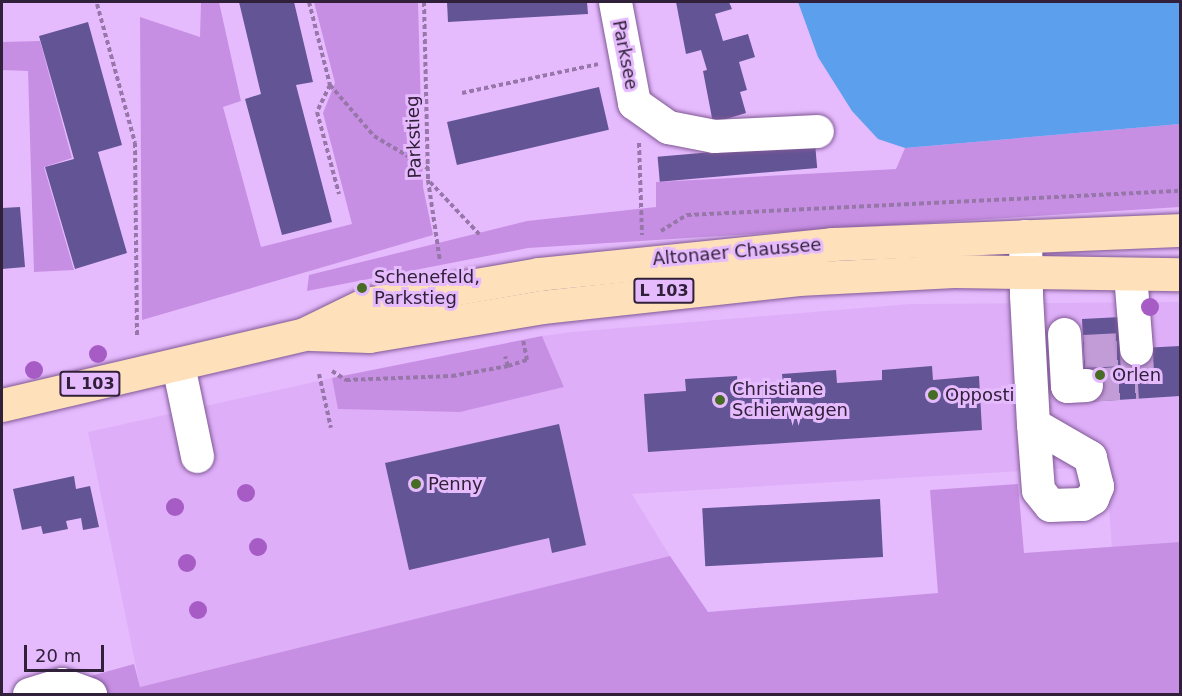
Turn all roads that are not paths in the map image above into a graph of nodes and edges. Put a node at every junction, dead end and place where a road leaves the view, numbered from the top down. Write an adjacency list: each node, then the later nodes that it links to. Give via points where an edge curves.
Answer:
1 (615, 2): 2 (street, Parksee, via 634,103 668,127 714,136)
2 (817, 131)
3 (1180, 230): 4 (main road, Altonaer Chaussee / L 103)
4 (1025, 236): 5 (street); 9 (main road, Altonaer Chaussee / L 103, via 788,247 539,274 366,304)
5 (1026, 272): 6 (main road, Altonaer Chaussee / L 103); 8 (street); 9 (main road, Altonaer Chaussee / L 103, via 726,284 369,336)
6 (1130, 274): 7 (main road, Altonaer Chaussee / L 103); 10 (street)
7 (1180, 274)
8 (1028, 325): 11 (street); 14 (street)
9 (304, 334): 12 (main road, Altonaer Chaussee / L 103)
10 (1130, 341)
11 (1076, 357)
12 (178, 365): 13 (main road, Altonaer Chaussee / L 103); 15 (street)
13 (2, 405)
14 (1033, 424)
15 (197, 456)
16 (28, 694): 17 (street, via 62,684)
17 (90, 694)

